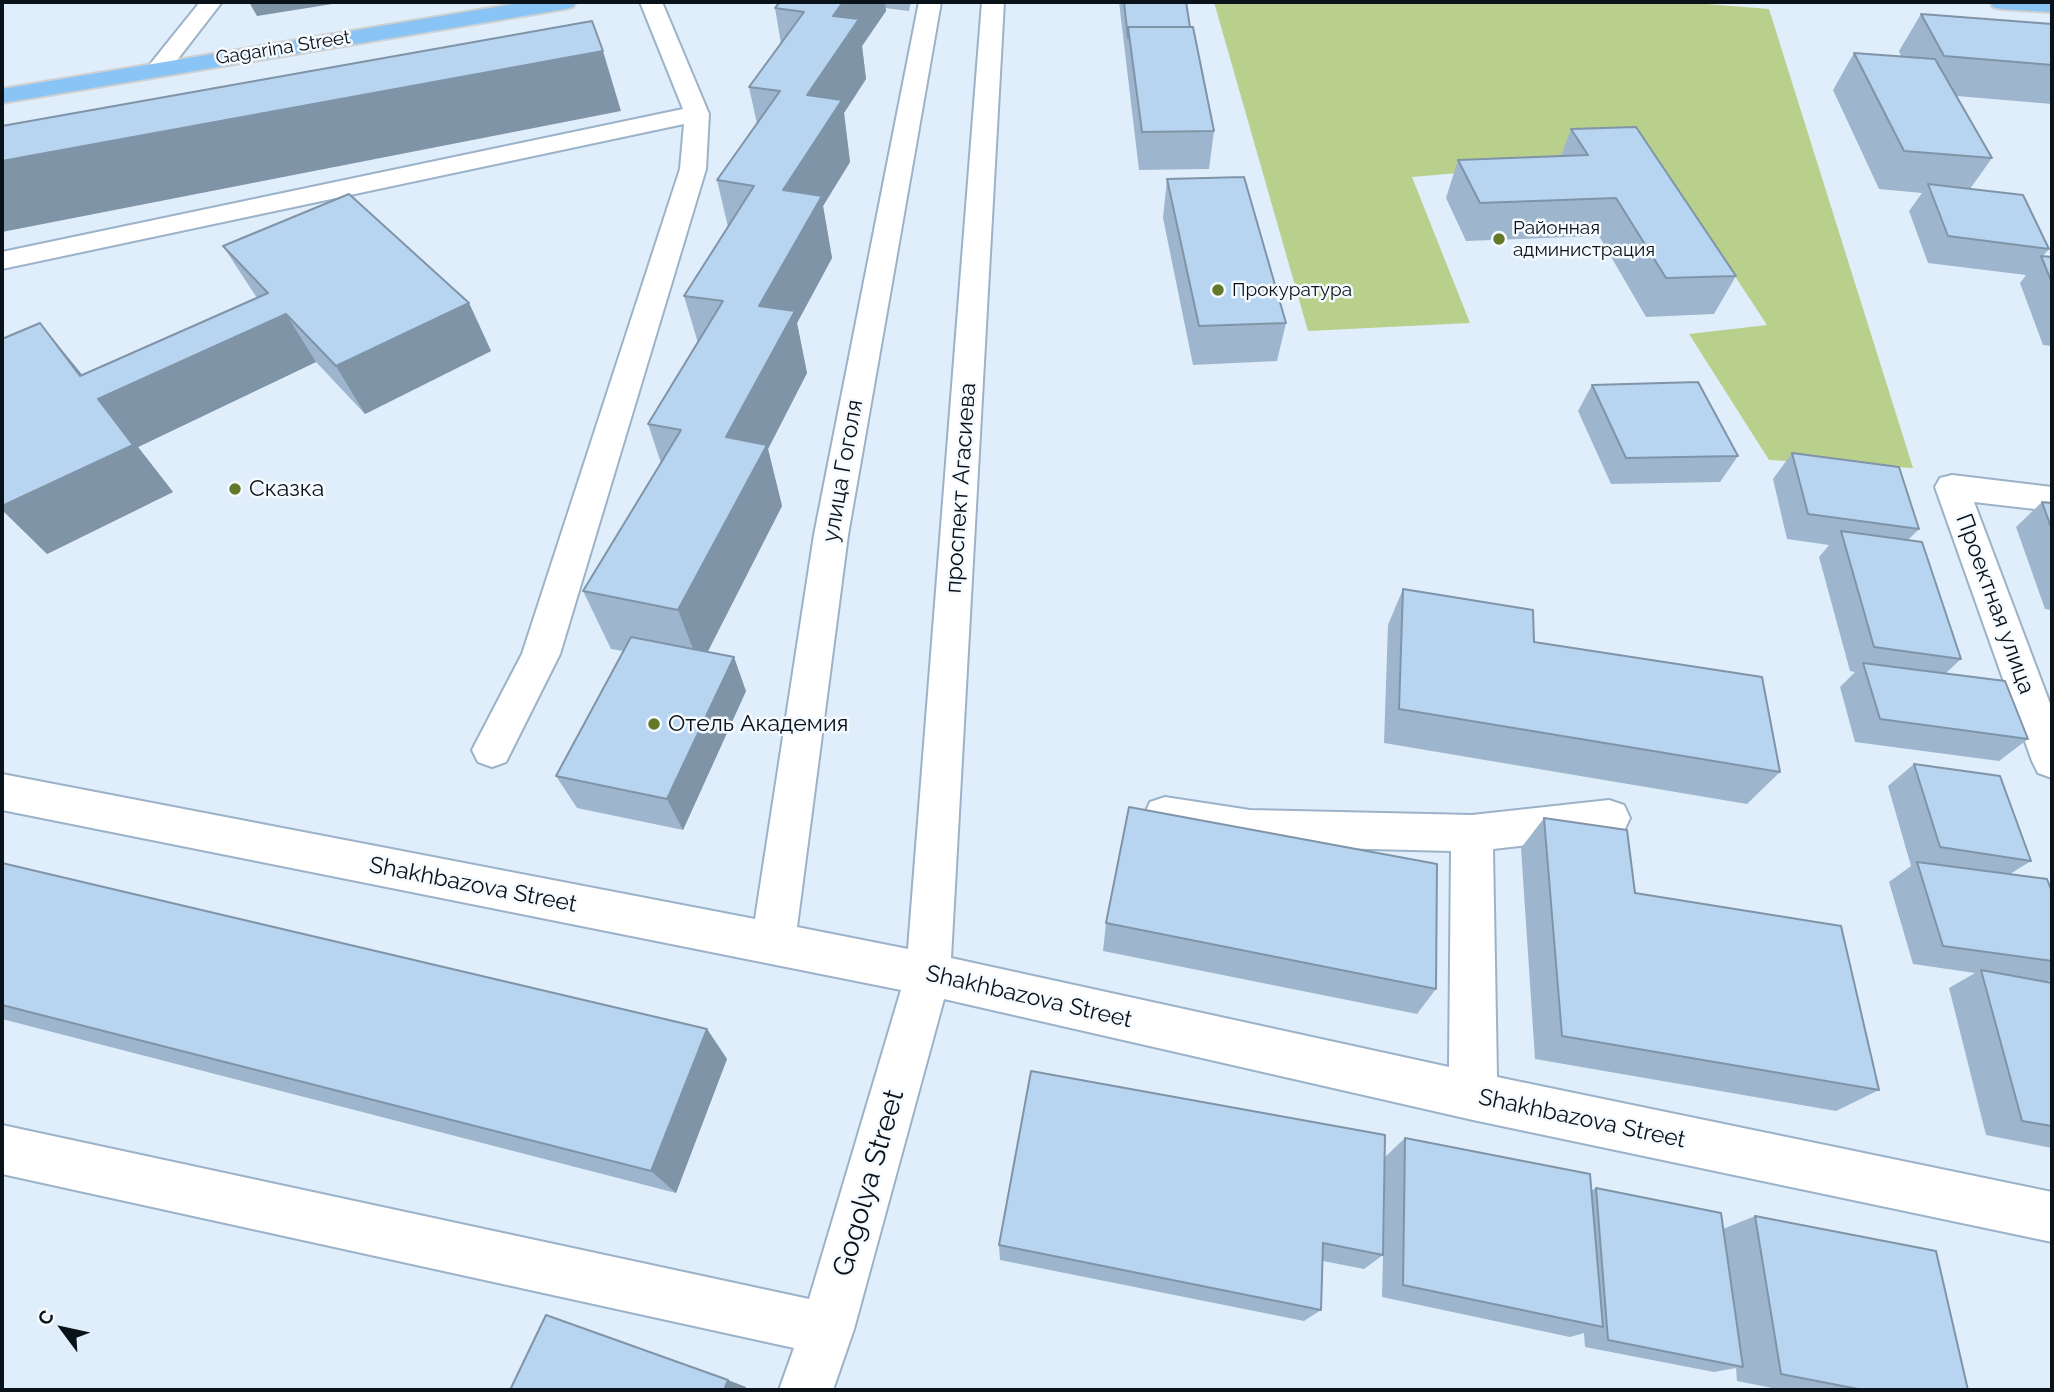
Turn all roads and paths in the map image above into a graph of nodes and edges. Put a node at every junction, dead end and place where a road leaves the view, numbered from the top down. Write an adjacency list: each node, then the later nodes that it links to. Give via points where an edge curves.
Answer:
1 (211, 2): 9 (street)
2 (565, 2): 9 (main road, Gagarina Street)
3 (651, 2): 11 (street)
4 (930, 2): 20 (street, улица Гоголя, via 831,535)
5 (993, 2): 21 (street, проспект Агасиева)
6 (2001, 2): 8 (main road)
7 (2030, 2): 8 (main road)
8 (2052, 4)
9 (159, 68): 10 (main road, Gagarina Street)
10 (2, 96)
11 (697, 114): 12 (street); 14 (street, via 693,169 541,654)
12 (2, 260)
13 (2052, 499): 15 (street, Проектная улица, via 1952,487)
14 (492, 750)
15 (2052, 761)
16 (2, 792): 20 (street, Shakhbazova Street)
17 (1165, 815): 19 (street, via 1250,828)
18 (1609, 818): 19 (street)
19 (1472, 833): 22 (street)
20 (774, 944): 21 (street, Shakhbazova Street)
21 (928, 974): 22 (street, Shakhbazova Street); 25 (street, Gogolya Street)
22 (1472, 1096): 24 (street, Shakhbazova Street)
23 (2, 1150): 25 (street)
24 (2052, 1217)
25 (827, 1329): 26 (street, Gogolya Street)
26 (806, 1390)

